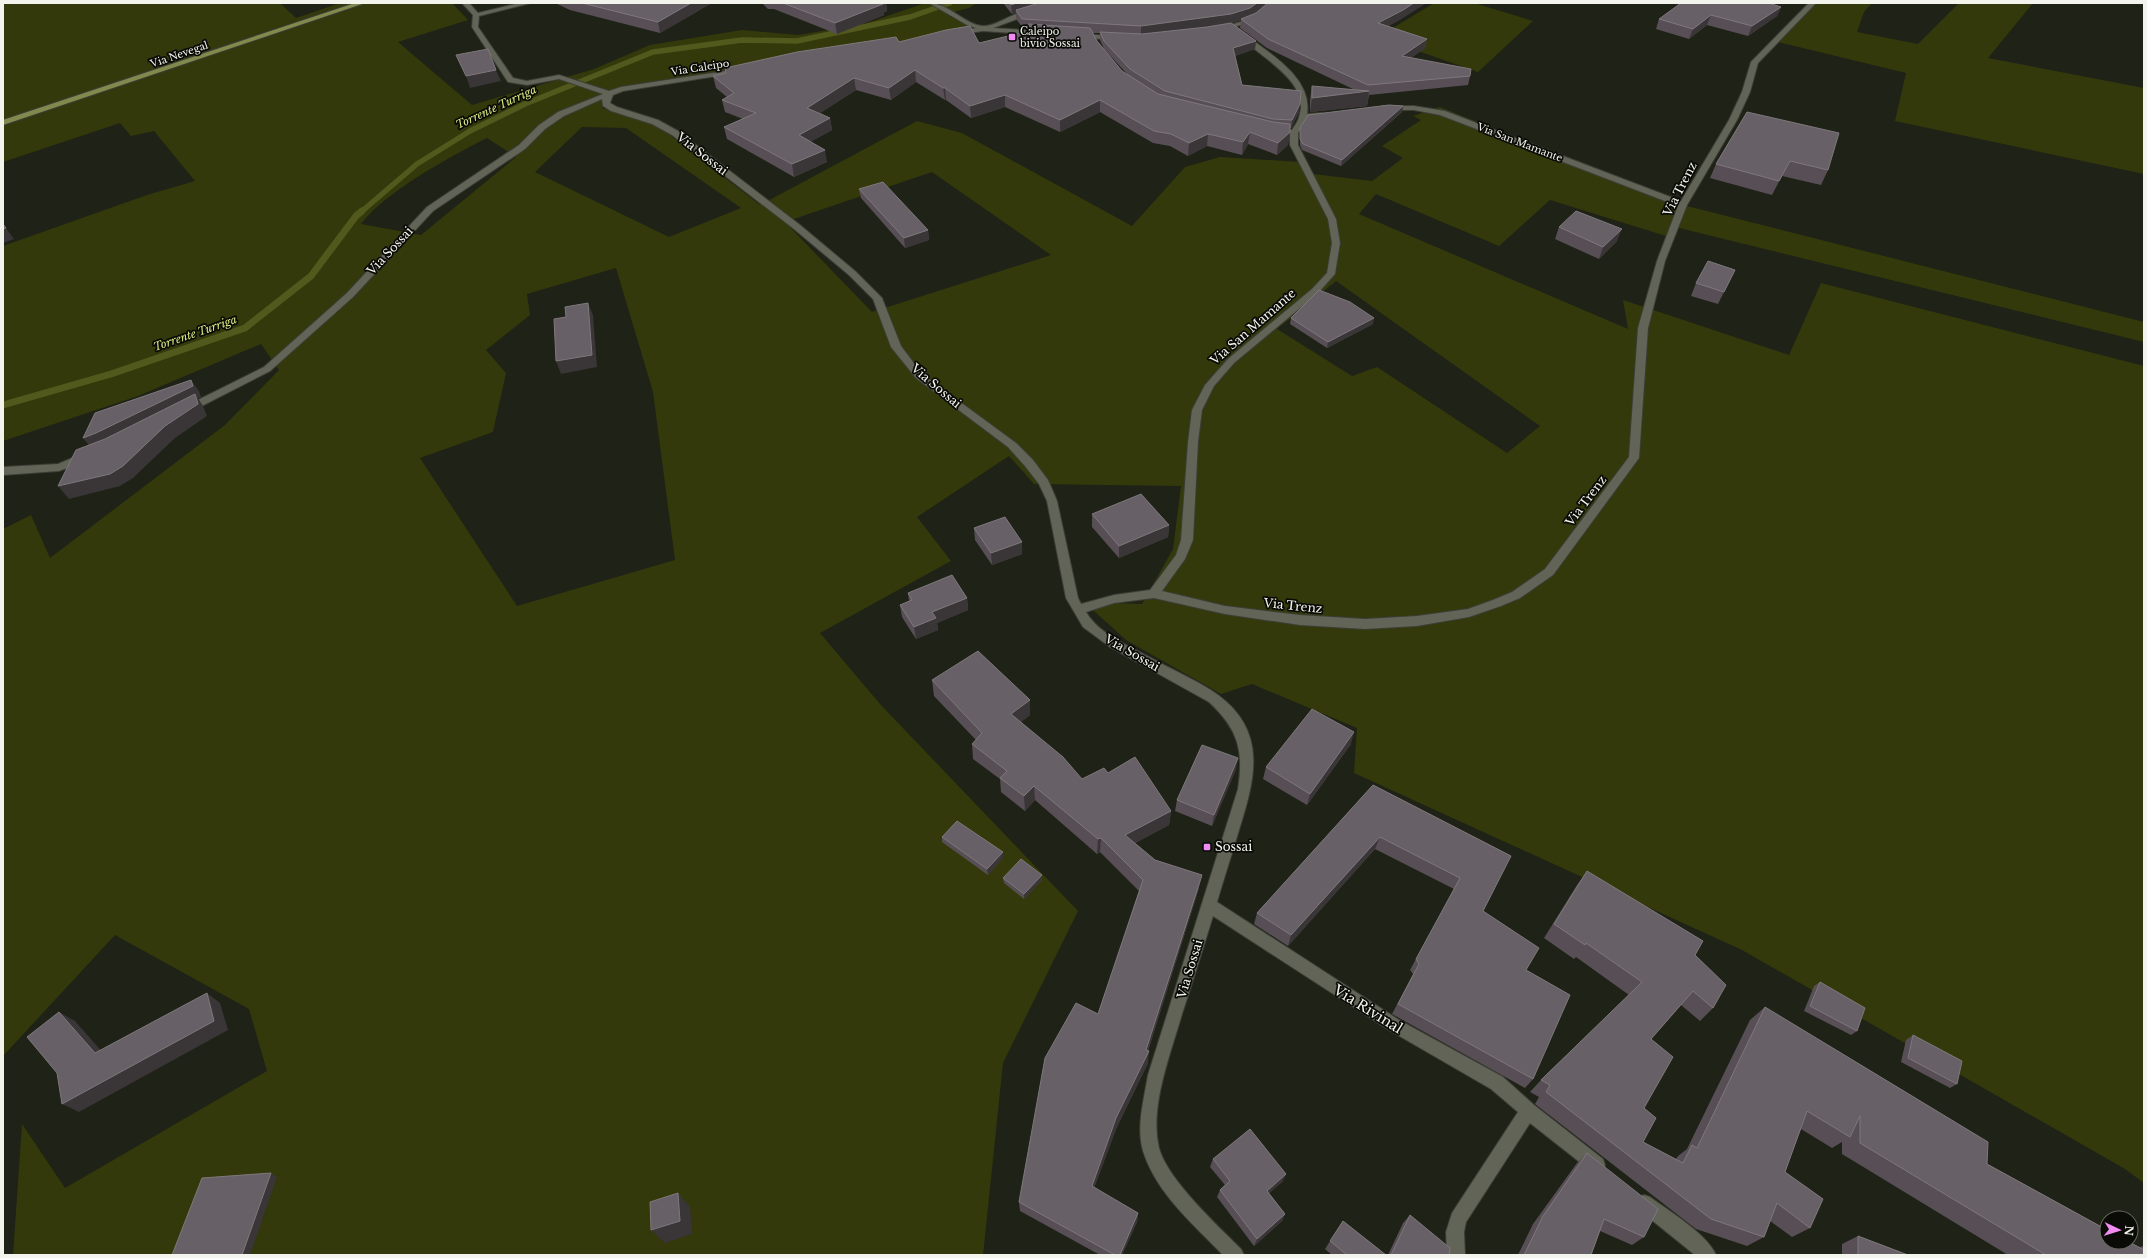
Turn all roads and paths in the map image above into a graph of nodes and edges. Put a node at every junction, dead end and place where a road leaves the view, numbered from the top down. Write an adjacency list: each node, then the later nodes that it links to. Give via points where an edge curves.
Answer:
1 (362, 3): 22 (main road, Via Nevegal)
2 (465, 3): 9 (street)
3 (528, 3): 9 (street)
4 (933, 3): 11 (street, via 969,24)
5 (1261, 3): 7 (street)
6 (1813, 3): 25 (street, Via Trenz, via 1755,62 1746,92 1733,120)
7 (1272, 4): 10 (street, via 1252,20)
8 (1035, 10): 11 (street)
9 (476, 15): 18 (street, via 475,27 511,80 527,83 550,77 567,78)
10 (1232, 27): 12 (street); 21 (street, via 1298,84 1305,98 1306,110)
11 (983, 28): 13 (street); 15 (street)
12 (1212, 31)
13 (1046, 33)
14 (1070, 35): 16 (street, via 1095,40)
15 (950, 36)
16 (1126, 38)
17 (750, 69): 18 (street, Via Caleipo, via 622,88)
18 (610, 94): 26 (street, Via Sossai, via 561,114 542,127 519,150 430,209 350,295 267,369); 30 (street, Via Sossai, via 606,104 655,122 675,133 852,273 877,298 896,347 919,376 1012,445 1029,463 1044,483 1052,501 1072,598)
19 (1376, 108): 25 (street, Via San Mamante, via 1414,108 1442,113)
20 (1332, 113): 21 (street)
21 (1303, 117): 24 (street)
22 (3, 123)
23 (1267, 130): 24 (street)
24 (1294, 133): 29 (street, Via San Mamante, via 1295,149 1332,219 1336,243 1330,274 1315,291 1231,361 1202,397 1195,425 1187,540 1181,556)
25 (1683, 205): 29 (street, Via Trenz, via 1661,261 1643,328 1634,458 1549,572 1533,585 1516,595 1469,613 1417,621 1365,624 1264,616)
26 (174, 416)
27 (96, 454): 28 (street, via 59,467)
28 (3, 471)
29 (1154, 594): 30 (street, Via Trenz, via 1114,599)
30 (1078, 610): 31 (street, Via Sossai, via 1087,624 1114,644 1213,698 1236,722 1244,740 1249,770 1245,789)
31 (1209, 905): 32 (street, Via Rivinal, via 1394,1025 1497,1083); 35 (street, Via Sossai, via 1156,1075 1148,1119 1151,1150 1167,1181)
32 (1528, 1111): 33 (street, Via Rivinal); 36 (street, via 1458,1219 1455,1232)
33 (1607, 1173)
34 (1631, 1193): 37 (street, via 1698,1245)
35 (1235, 1255)
36 (1456, 1255)
37 (1707, 1255)

